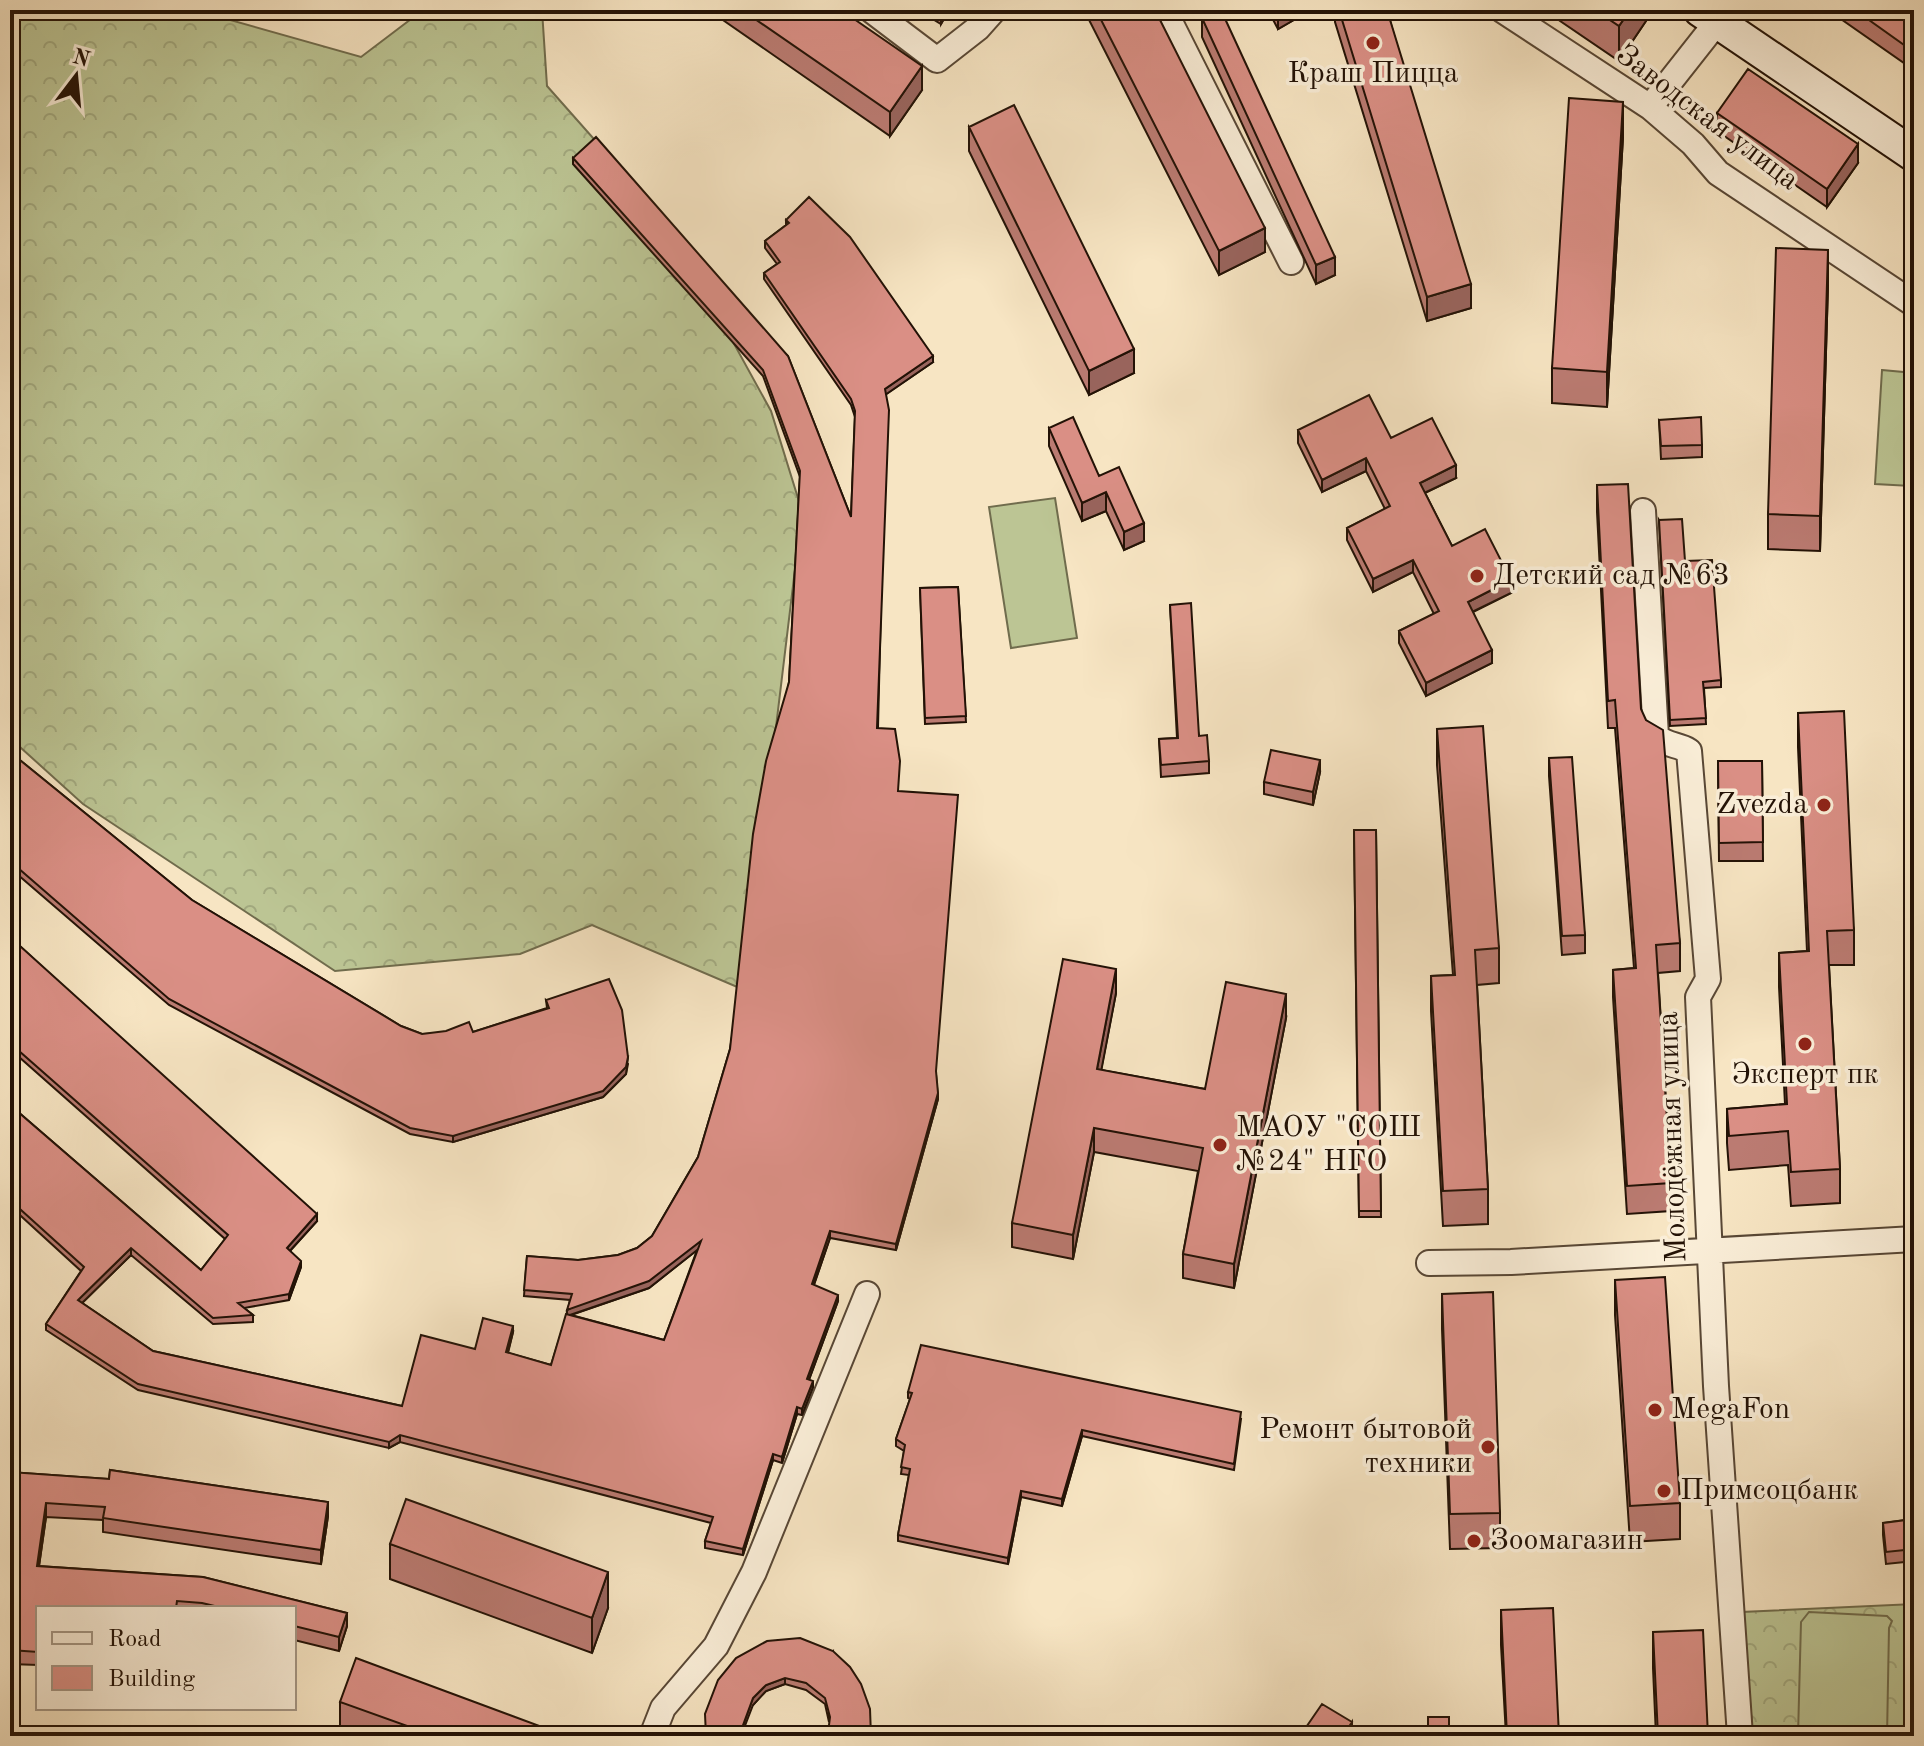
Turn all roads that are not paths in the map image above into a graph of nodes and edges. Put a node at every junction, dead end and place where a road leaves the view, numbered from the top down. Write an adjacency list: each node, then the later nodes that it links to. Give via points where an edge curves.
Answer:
1 (871, 10): 2 (street, via 937,60)
2 (994, 10)
3 (1164, 10): 8 (street)
4 (1502, 10): 6 (street, Заводская улица)
5 (1709, 16): 6 (street); 7 (main road)
6 (1650, 107): 9 (street, Заводская улица, via 1718,173)
7 (1914, 155)
8 (1291, 262)
9 (1914, 304)
10 (1643, 511): 12 (street, Молодёжная улица, via 1656,736 1689,751 1708,979 1698,997)
11 (1914, 1239): 12 (street)
12 (1709, 1250): 13 (street); 16 (street, Молодёжная улица)
13 (1429, 1263)
14 (867, 1294): 15 (street, via 754,1572 716,1646 663,1708)
15 (652, 1736)
16 (1740, 1736)

